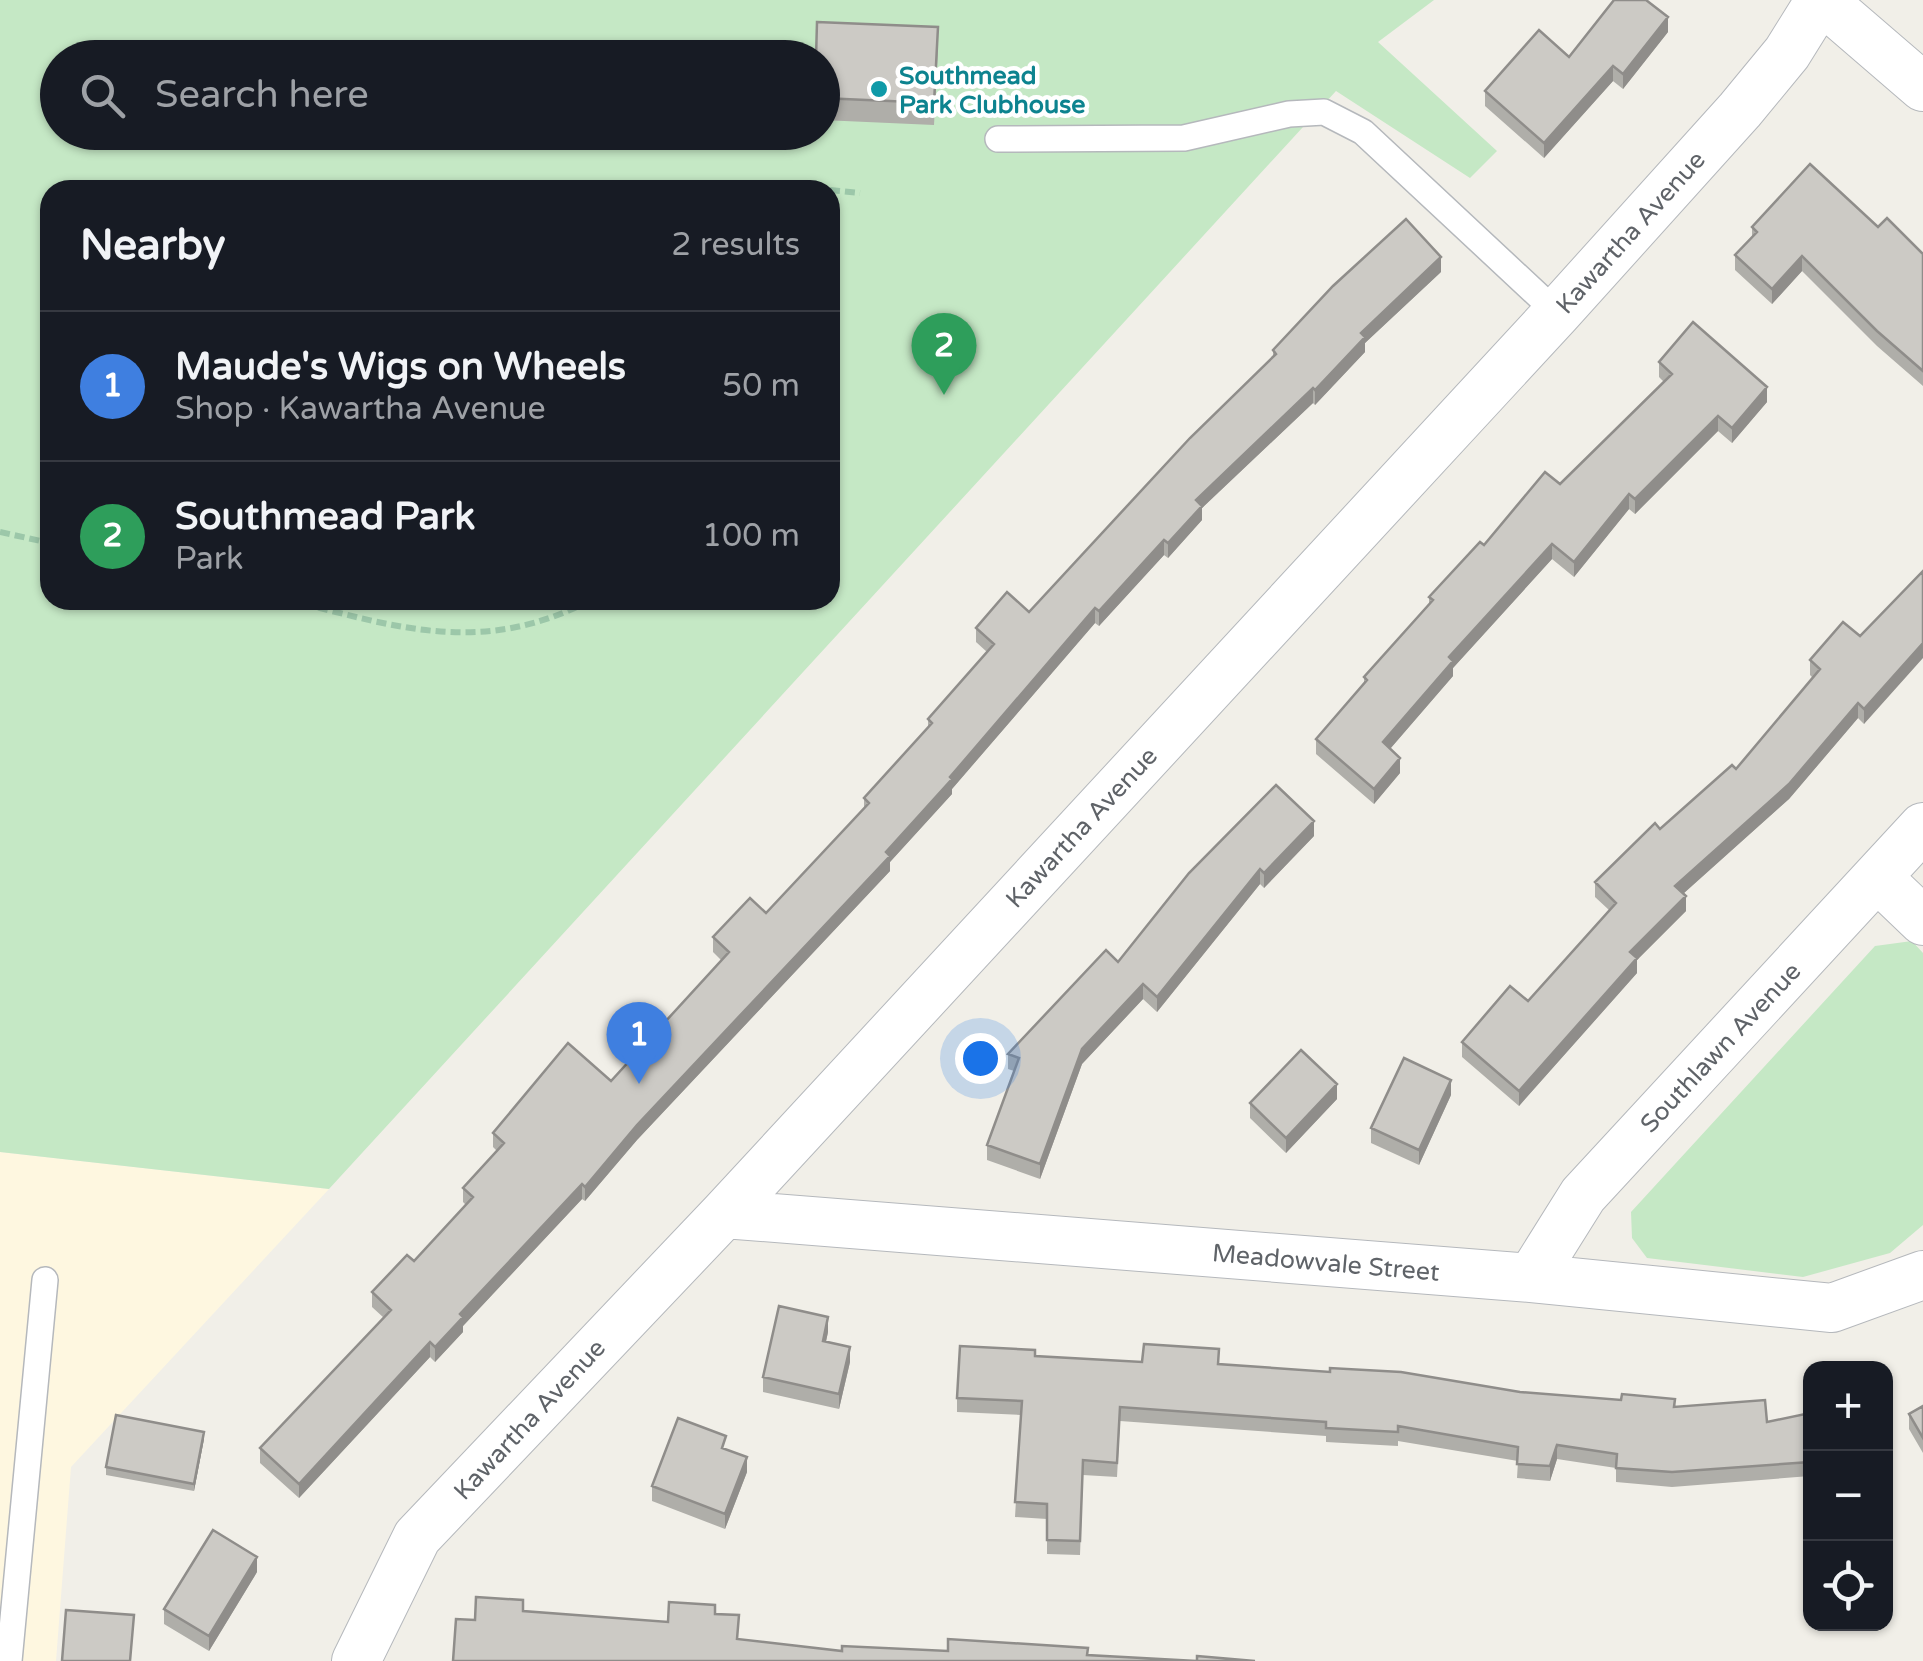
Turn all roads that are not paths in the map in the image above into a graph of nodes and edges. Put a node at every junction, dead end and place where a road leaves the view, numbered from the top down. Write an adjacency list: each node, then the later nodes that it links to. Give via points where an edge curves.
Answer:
1 (1821, 0): 2 (street); 4 (street, Kawartha Avenue, via 1740,110)
2 (1923, 86)
3 (998, 139): 4 (lane, via 1184,138 1324,112 1364,132)
4 (1557, 313): 8 (street, Kawartha Avenue)
5 (1923, 827): 6 (street, Southlawn Avenue)
6 (1877, 877): 7 (street); 10 (street, Southlawn Avenue, via 1583,1195)
7 (1923, 921)
8 (724, 1214): 10 (street, Meadowvale Street); 13 (street, Kawartha Avenue, via 417,1537)
9 (1923, 1276): 10 (street, Meadowvale Street, via 1832,1308)
10 (1531, 1278)
11 (45, 1280): 12 (lane)
12 (9, 1661)
13 (356, 1661)

